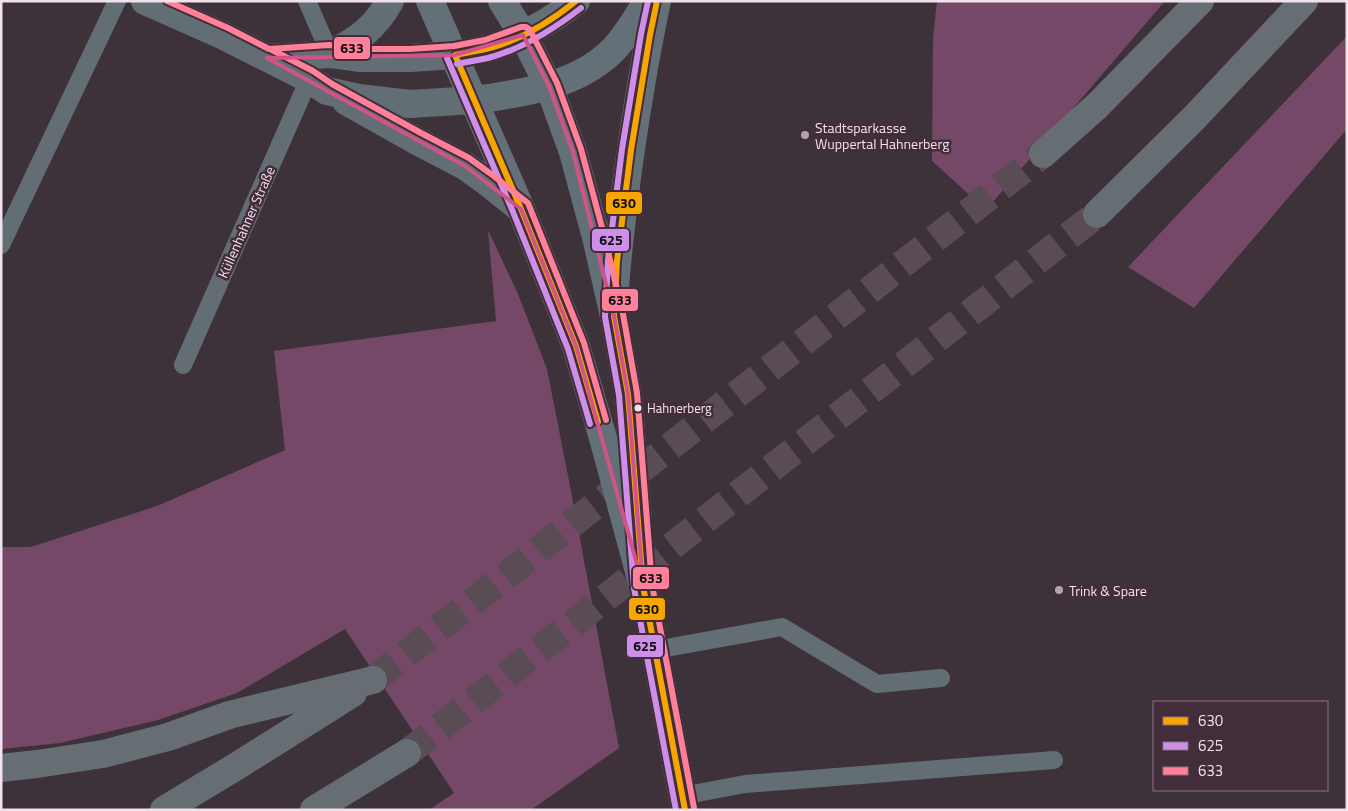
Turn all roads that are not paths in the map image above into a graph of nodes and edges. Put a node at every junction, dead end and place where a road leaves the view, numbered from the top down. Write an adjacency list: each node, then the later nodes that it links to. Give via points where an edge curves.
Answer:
1 (117, 1): 22 (lane)
2 (145, 1): 15 (street)
3 (307, 1): 13 (lane)
4 (390, 1): 13 (street, via 368,31)
5 (502, 1): 12 (main road)
6 (576, 1): 12 (main road)
7 (647, 1): 17 (main road, via 614,49 594,66)
8 (657, 1): 23 (main road, via 627,175)
9 (1200, 1): 19 (highway, via 1097,106)
10 (1304, 1): 21 (highway, via 1194,118)
11 (433, 8): 14 (main road)
12 (523, 35): 14 (main road); 17 (main road)
13 (330, 54): 14 (street, via 359,58); 15 (street)
14 (455, 55): 18 (main road)
15 (268, 58): 16 (street)
16 (318, 85): 18 (street, via 359,98 410,104); 20 (street, via 465,166); 24 (lane, Küllenhahner Straße)
17 (549, 86): 18 (main road); 23 (main road, via 573,152)
18 (475, 100): 20 (main road)
19 (1043, 154)
20 (521, 209): 25 (main road, via 576,346)
21 (1097, 214)
22 (1, 245)
23 (614, 316): 25 (main road, via 628,394)
24 (183, 365)
25 (643, 586): 26 (main road)
26 (655, 650): 27 (lane, via 782,627 877,684); 30 (main road)
27 (941, 678)
28 (1054, 760): 30 (lane, via 745,784)
29 (1, 768): 31 (highway, via 103,754 229,715 373,680)
30 (683, 803)
31 (164, 810)
32 (314, 810): 33 (highway, via 407,753)
33 (335, 810)

